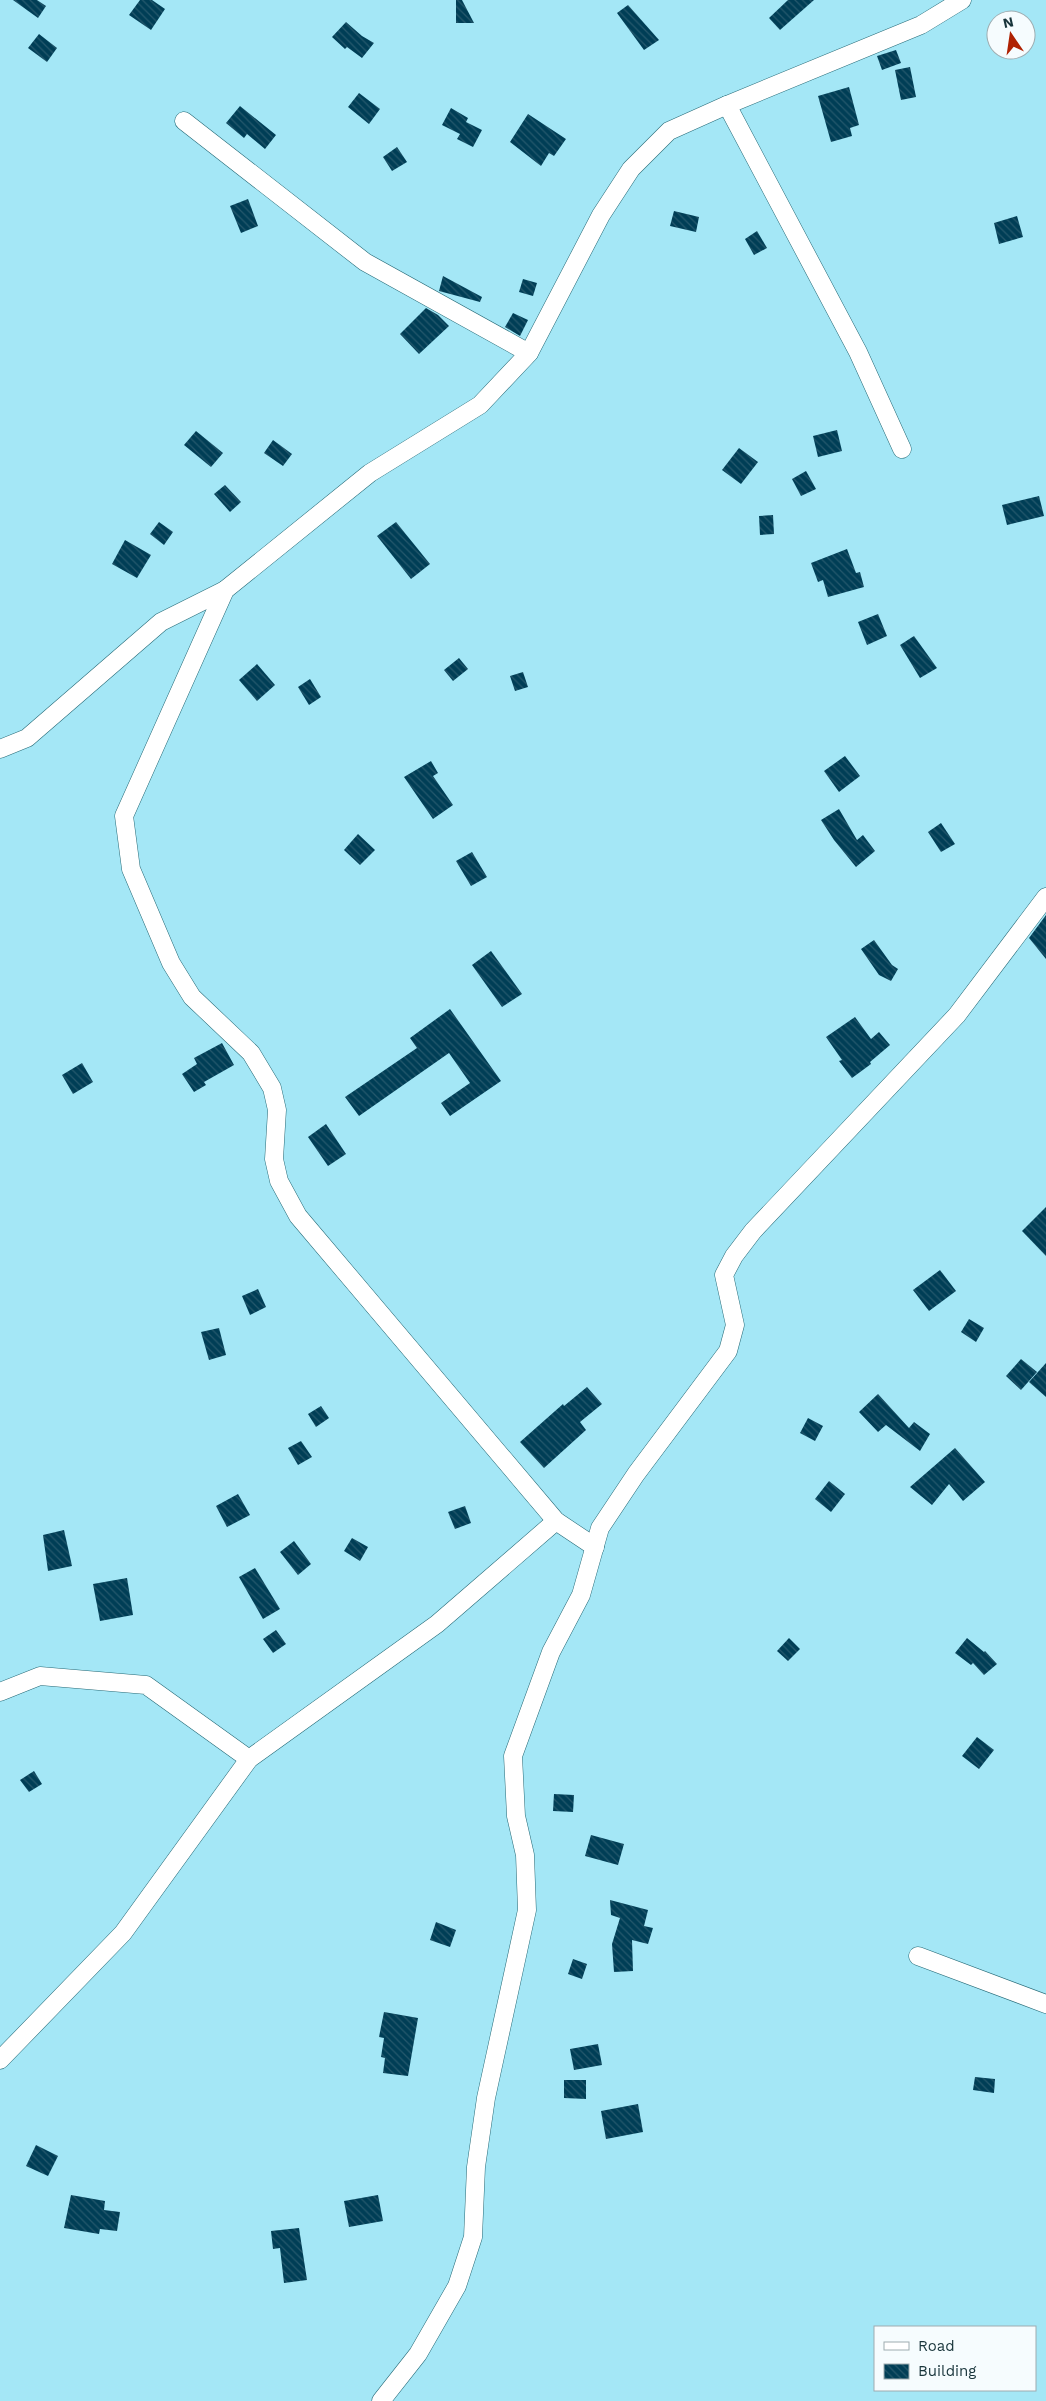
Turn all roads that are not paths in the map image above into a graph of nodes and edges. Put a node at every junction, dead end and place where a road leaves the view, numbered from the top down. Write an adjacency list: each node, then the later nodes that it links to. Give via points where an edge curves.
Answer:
1 (962, 0): 2 (street, via 921,25)
2 (727, 105): 4 (street, via 669,131 631,169 601,216); 5 (street, via 858,352)
3 (184, 120): 4 (street, via 364,262)
4 (529, 353): 6 (street, via 480,405 370,473)
5 (902, 449)
6 (224, 590): 7 (street, via 161,622 27,738); 9 (street, via 124,816 131,869 171,962 192,997 251,1053 272,1088 277,1110 274,1159 279,1181 298,1216)
7 (0, 749)
8 (1046, 897): 10 (street, via 957,1015 753,1231 734,1256 724,1275 736,1325 728,1351 636,1474 600,1528)
9 (556, 1521): 10 (street); 12 (street, via 437,1624)
10 (595, 1546): 16 (street, via 581,1595 551,1652 513,1756 516,1816 525,1855 527,1910 486,2098 476,2167 473,2237 457,2286 418,2354)
11 (0, 1692): 12 (street, via 40,1676 146,1684)
12 (249, 1759): 15 (street, via 123,1934)
13 (918, 1956): 14 (street)
14 (1046, 2004)
15 (0, 2060)
16 (381, 2401)

